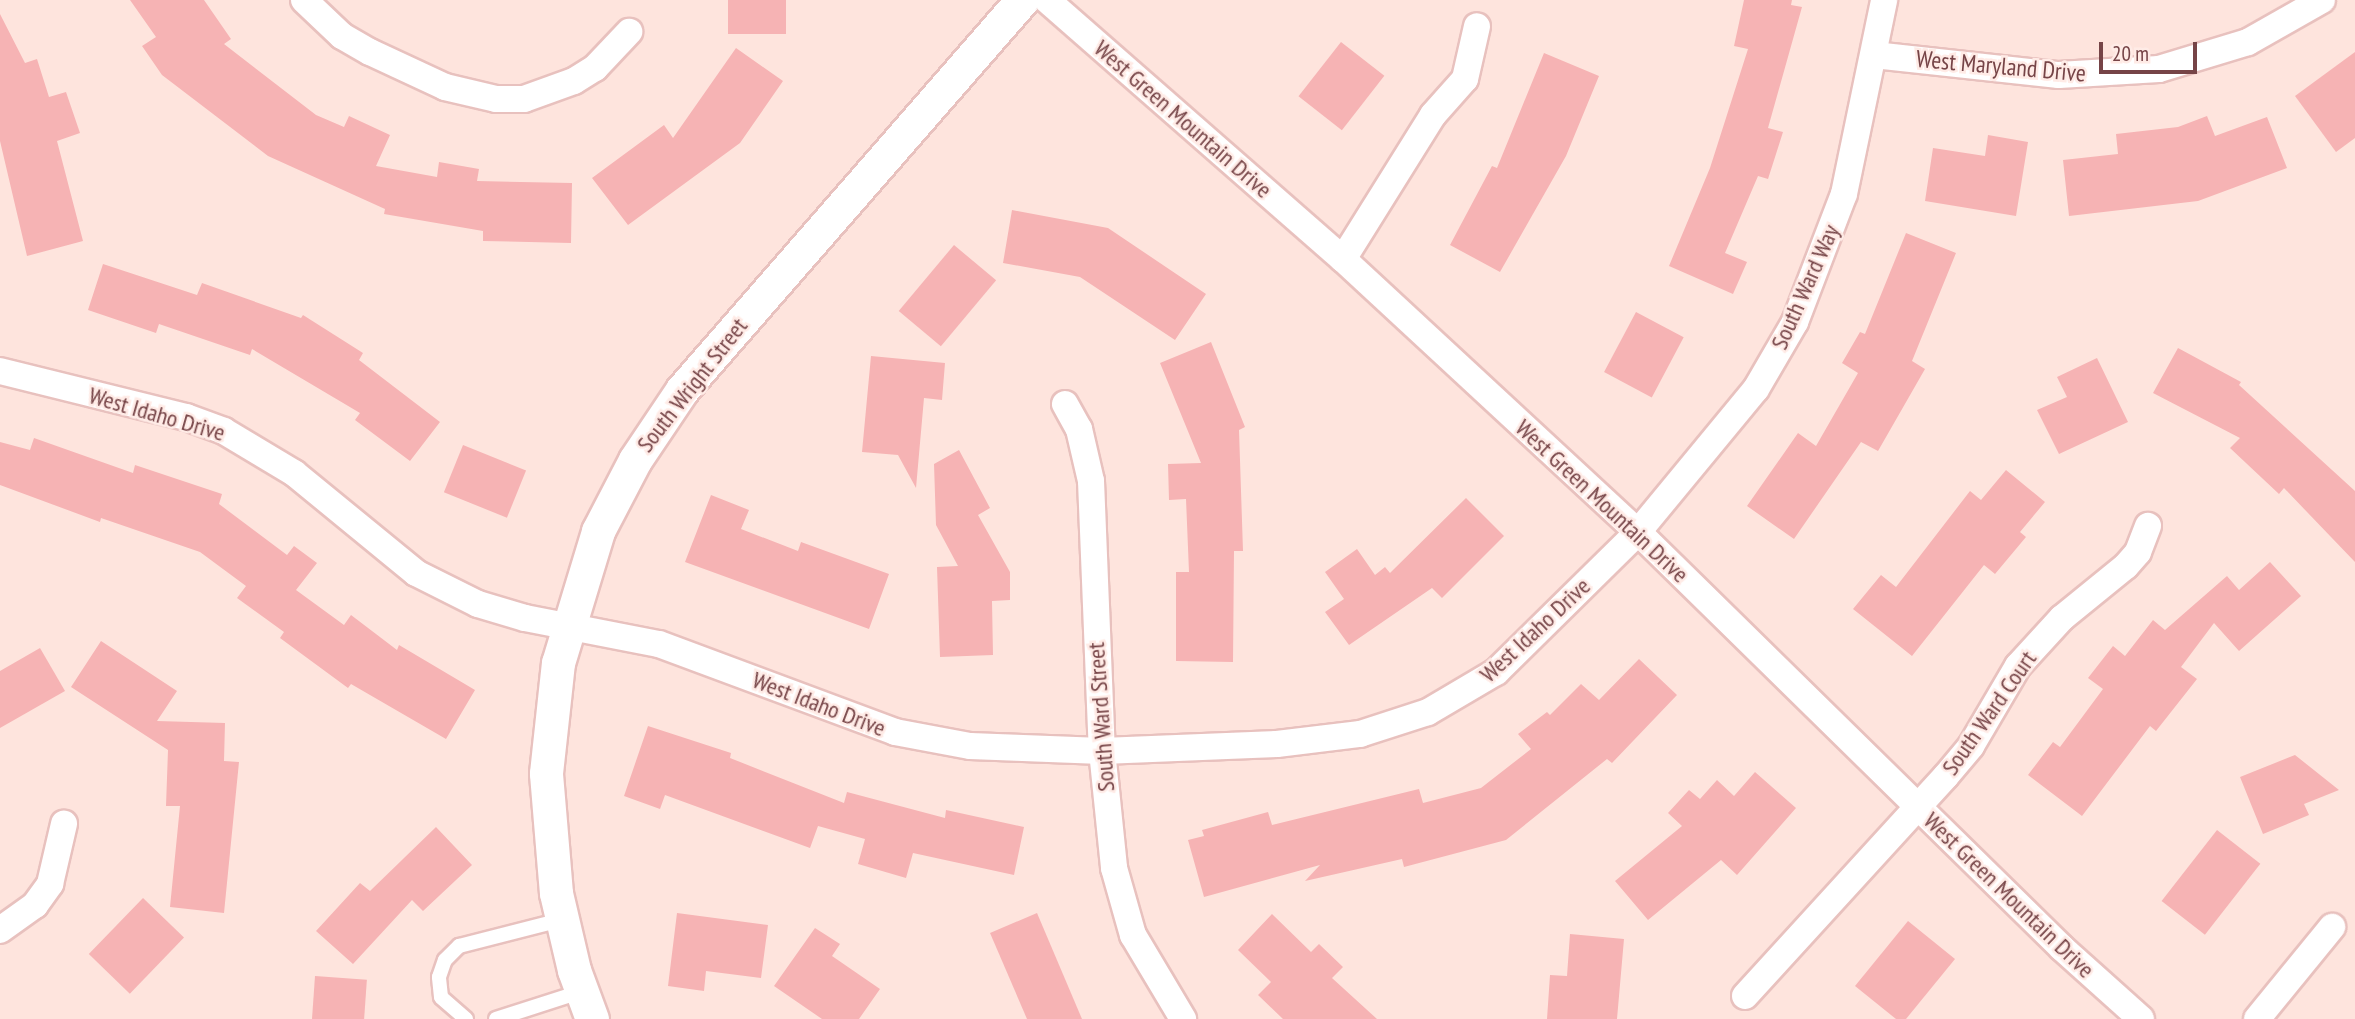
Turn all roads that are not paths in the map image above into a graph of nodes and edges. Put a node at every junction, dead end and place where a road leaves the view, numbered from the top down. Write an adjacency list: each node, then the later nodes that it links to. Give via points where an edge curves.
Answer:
1 (304, 0): 7 (street, via 342,36 382,57 446,87 496,99 524,99 574,81 596,68)
2 (1022, 0): 14 (street, South Wright Street, via 712,353 657,422 598,531)
3 (1047, 0): 9 (street, West Green Mountain Drive)
4 (1884, 0): 8 (street, South Ward Way)
5 (2322, 0): 8 (street, West Maryland Drive, via 2248,42 2159,69 2059,75)
6 (1477, 26): 9 (street, via 1465,79 1433,115)
7 (629, 32)
8 (1874, 55): 13 (street, South Ward Way, via 1844,194 1795,322 1756,389)
9 (1343, 259): 13 (street, West Green Mountain Drive)
10 (0, 371): 14 (street, West Idaho Drive, via 186,417 224,431 294,473 393,558 442,589 525,618)
11 (1065, 404): 15 (street, South Ward Street, via 1079,429 1091,481)
12 (2148, 526): 16 (street, South Ward Court, via 2138,552 2126,566 2062,618 2018,666 1970,746)
13 (1637, 532): 15 (street, West Idaho Drive, via 1496,671 1428,712 1394,726 1320,741); 16 (street, West Green Mountain Drive)
14 (567, 624): 15 (street, West Idaho Drive, via 659,644 905,735 970,746); 18 (street, South Wright Street, via 551,696 545,773 549,853)
15 (1102, 751): 25 (street, South Ward Street, via 1122,905 1146,962)
16 (1918, 807): 21 (street, South Ward Court); 26 (street, West Green Mountain Drive)
17 (64, 824): 20 (street, via 50,884 36,905)
18 (561, 920): 22 (street, South Wright Street); 23 (lane, via 459,946 445,960 439,977 441,997)
19 (2332, 927): 27 (street)
20 (0, 930)
21 (1745, 996)
22 (588, 1005): 24 (lane)
23 (466, 1019)
24 (496, 1019)
25 (1183, 1019)
26 (2141, 1019)
27 (2257, 1019)

